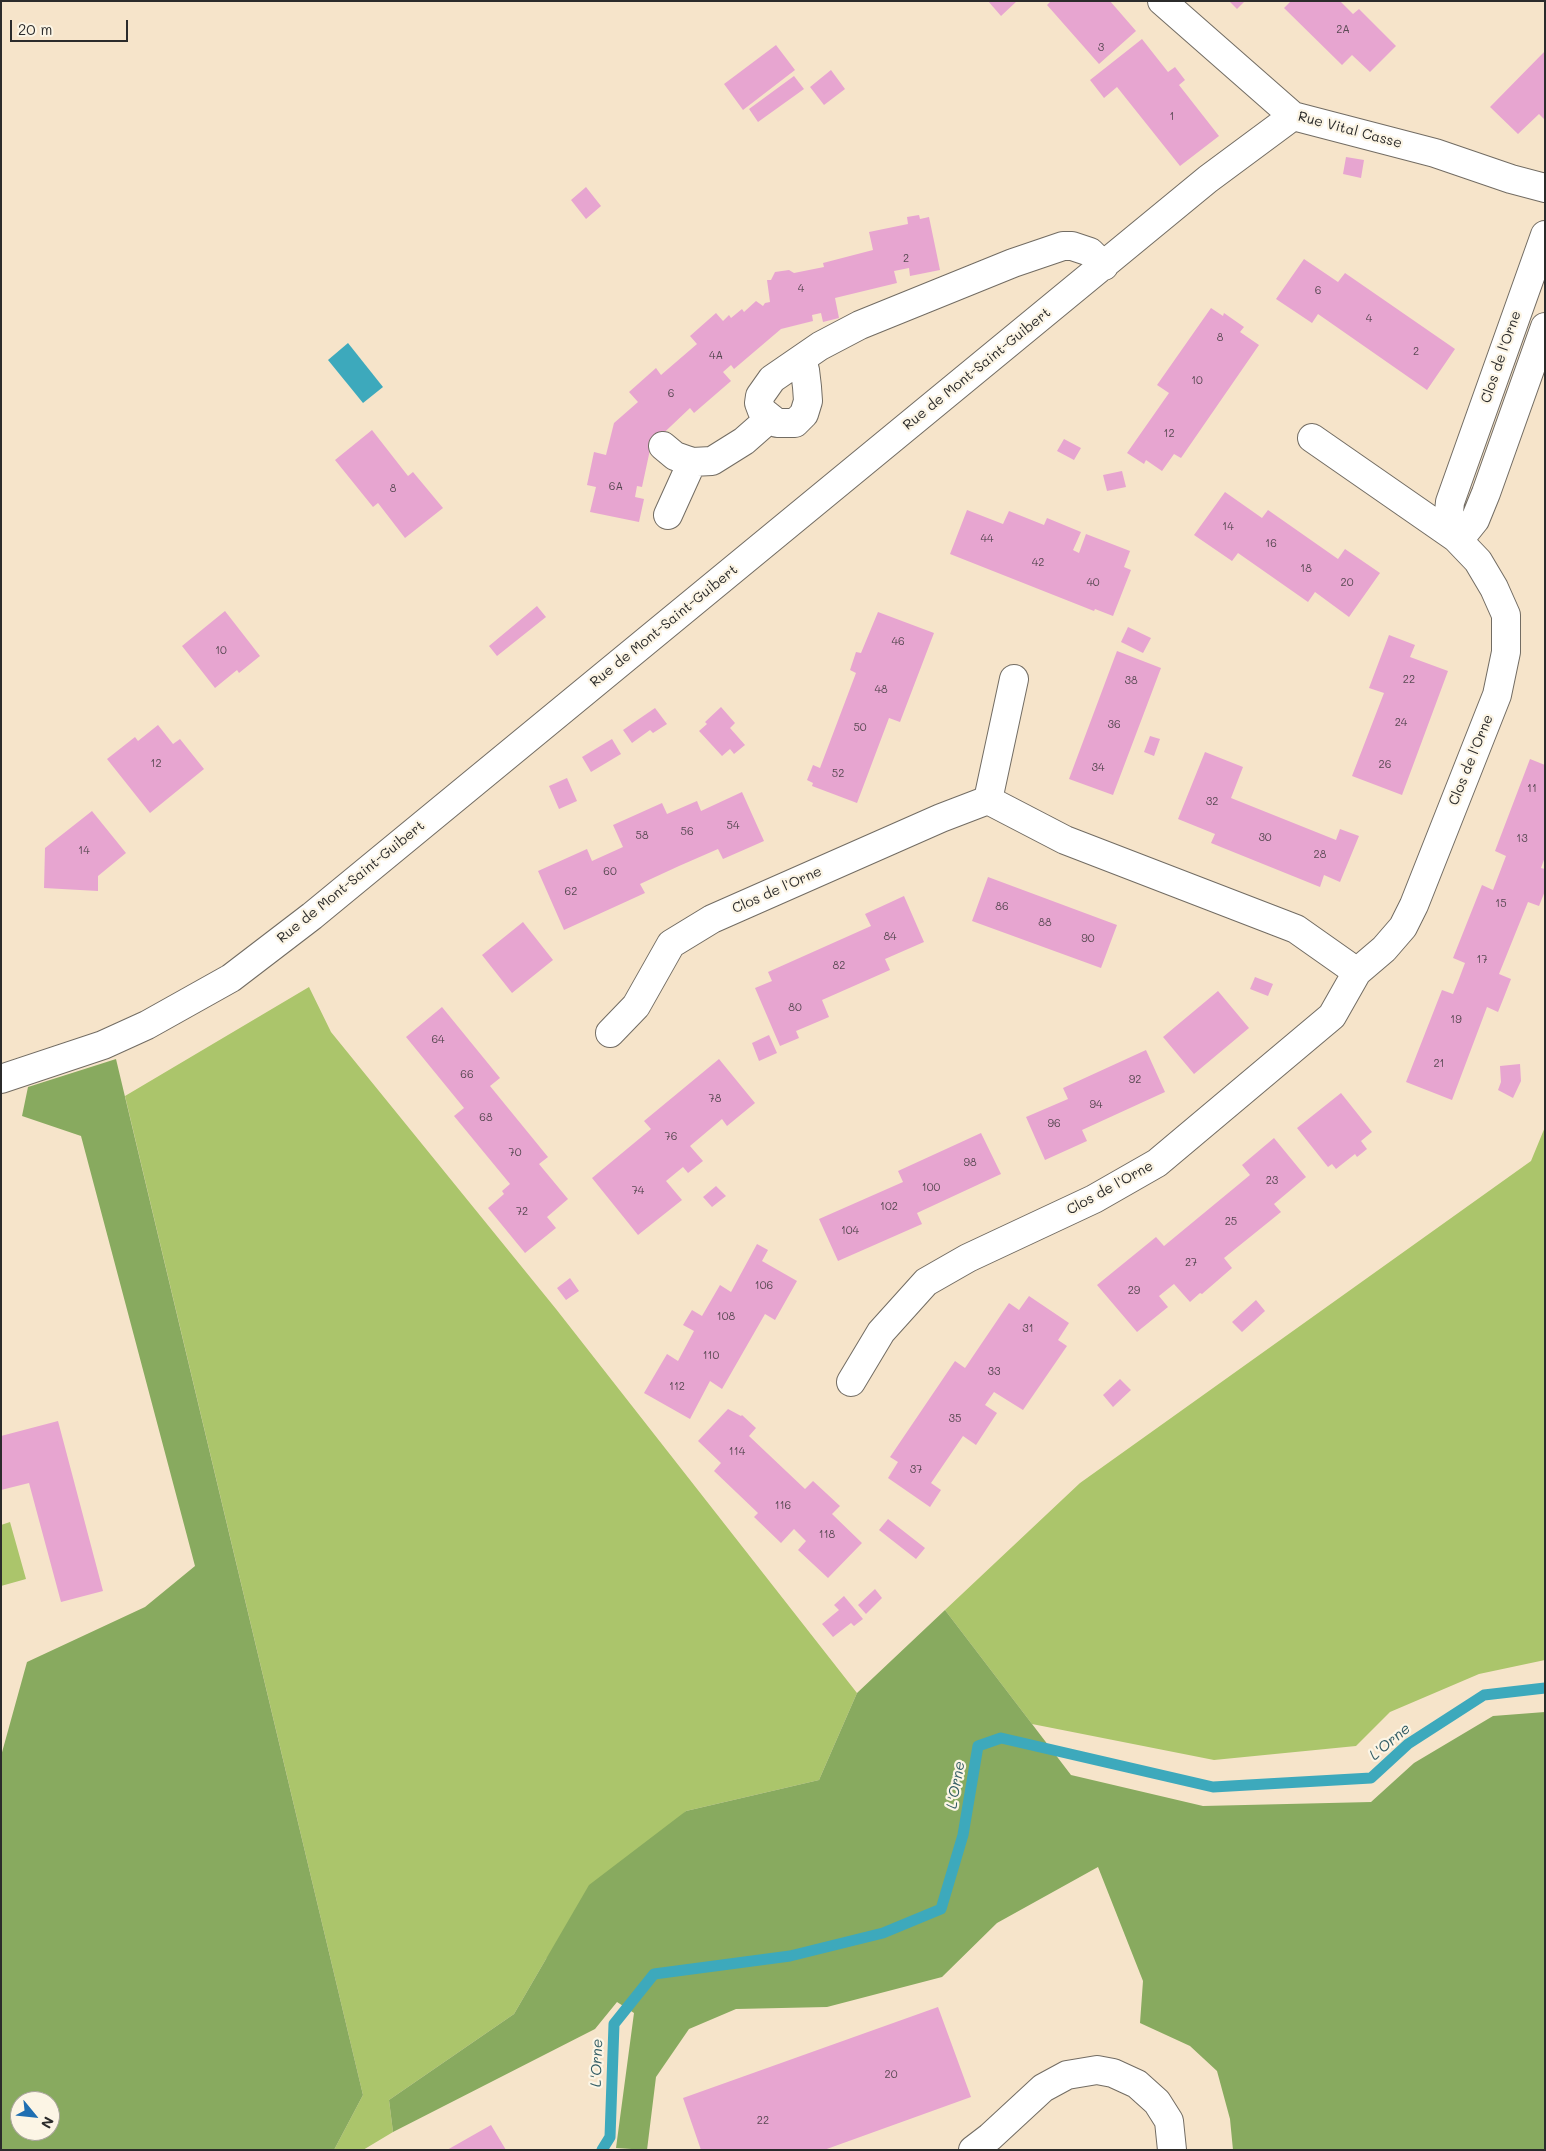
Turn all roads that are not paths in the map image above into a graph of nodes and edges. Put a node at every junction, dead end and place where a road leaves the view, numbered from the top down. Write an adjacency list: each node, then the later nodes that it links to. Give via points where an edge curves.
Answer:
1 (1162, 1): 2 (street, Rue Vital Casse)
2 (1293, 116): 3 (street, Rue Vital Casse, via 1435,153); 5 (street, Rue de Mont-Saint-Guibert, via 1208,179)
3 (1545, 188)
4 (1545, 235): 13 (street, Clos de l'Orne, via 1450,502 1451,524)
5 (1104, 266): 7 (street, via 1090,252 1063,246 1004,266 860,325); 18 (street, Rue de Mont-Saint-Guibert, via 312,916 231,978 155,1021 103,1045)
6 (1545, 327): 13 (street, via 1479,511 1467,530)
7 (797, 362): 8 (street, via 772,379 760,396 762,411); 8 (street, via 805,370 808,401 804,414 795,423 777,423)
8 (769, 418): 11 (street, via 744,440 712,461)
9 (1312, 438): 13 (street, Clos de l'Orne)
10 (663, 446): 11 (street)
11 (692, 462): 12 (street)
12 (668, 515)
13 (1456, 538): 16 (street, Clos de l'Orne, via 1478,561 1506,615 1506,652 1497,695 1403,927)
14 (1014, 679): 15 (street)
15 (988, 800): 16 (street, via 1065,840 1296,929); 17 (street, Clos de l'Orne, via 712,919 671,944 636,1006)
16 (1358, 972): 19 (street, Clos de l'Orne, via 1332,1016 1156,1162 1094,1199 968,1258 926,1282 880,1332)
17 (610, 1033)
18 (1, 1079)
19 (851, 1382)
20 (973, 2150): 21 (street, via 1043,2088 1067,2075 1097,2070 1137,2084 1157,2102 1169,2120)
21 (1172, 2150)

